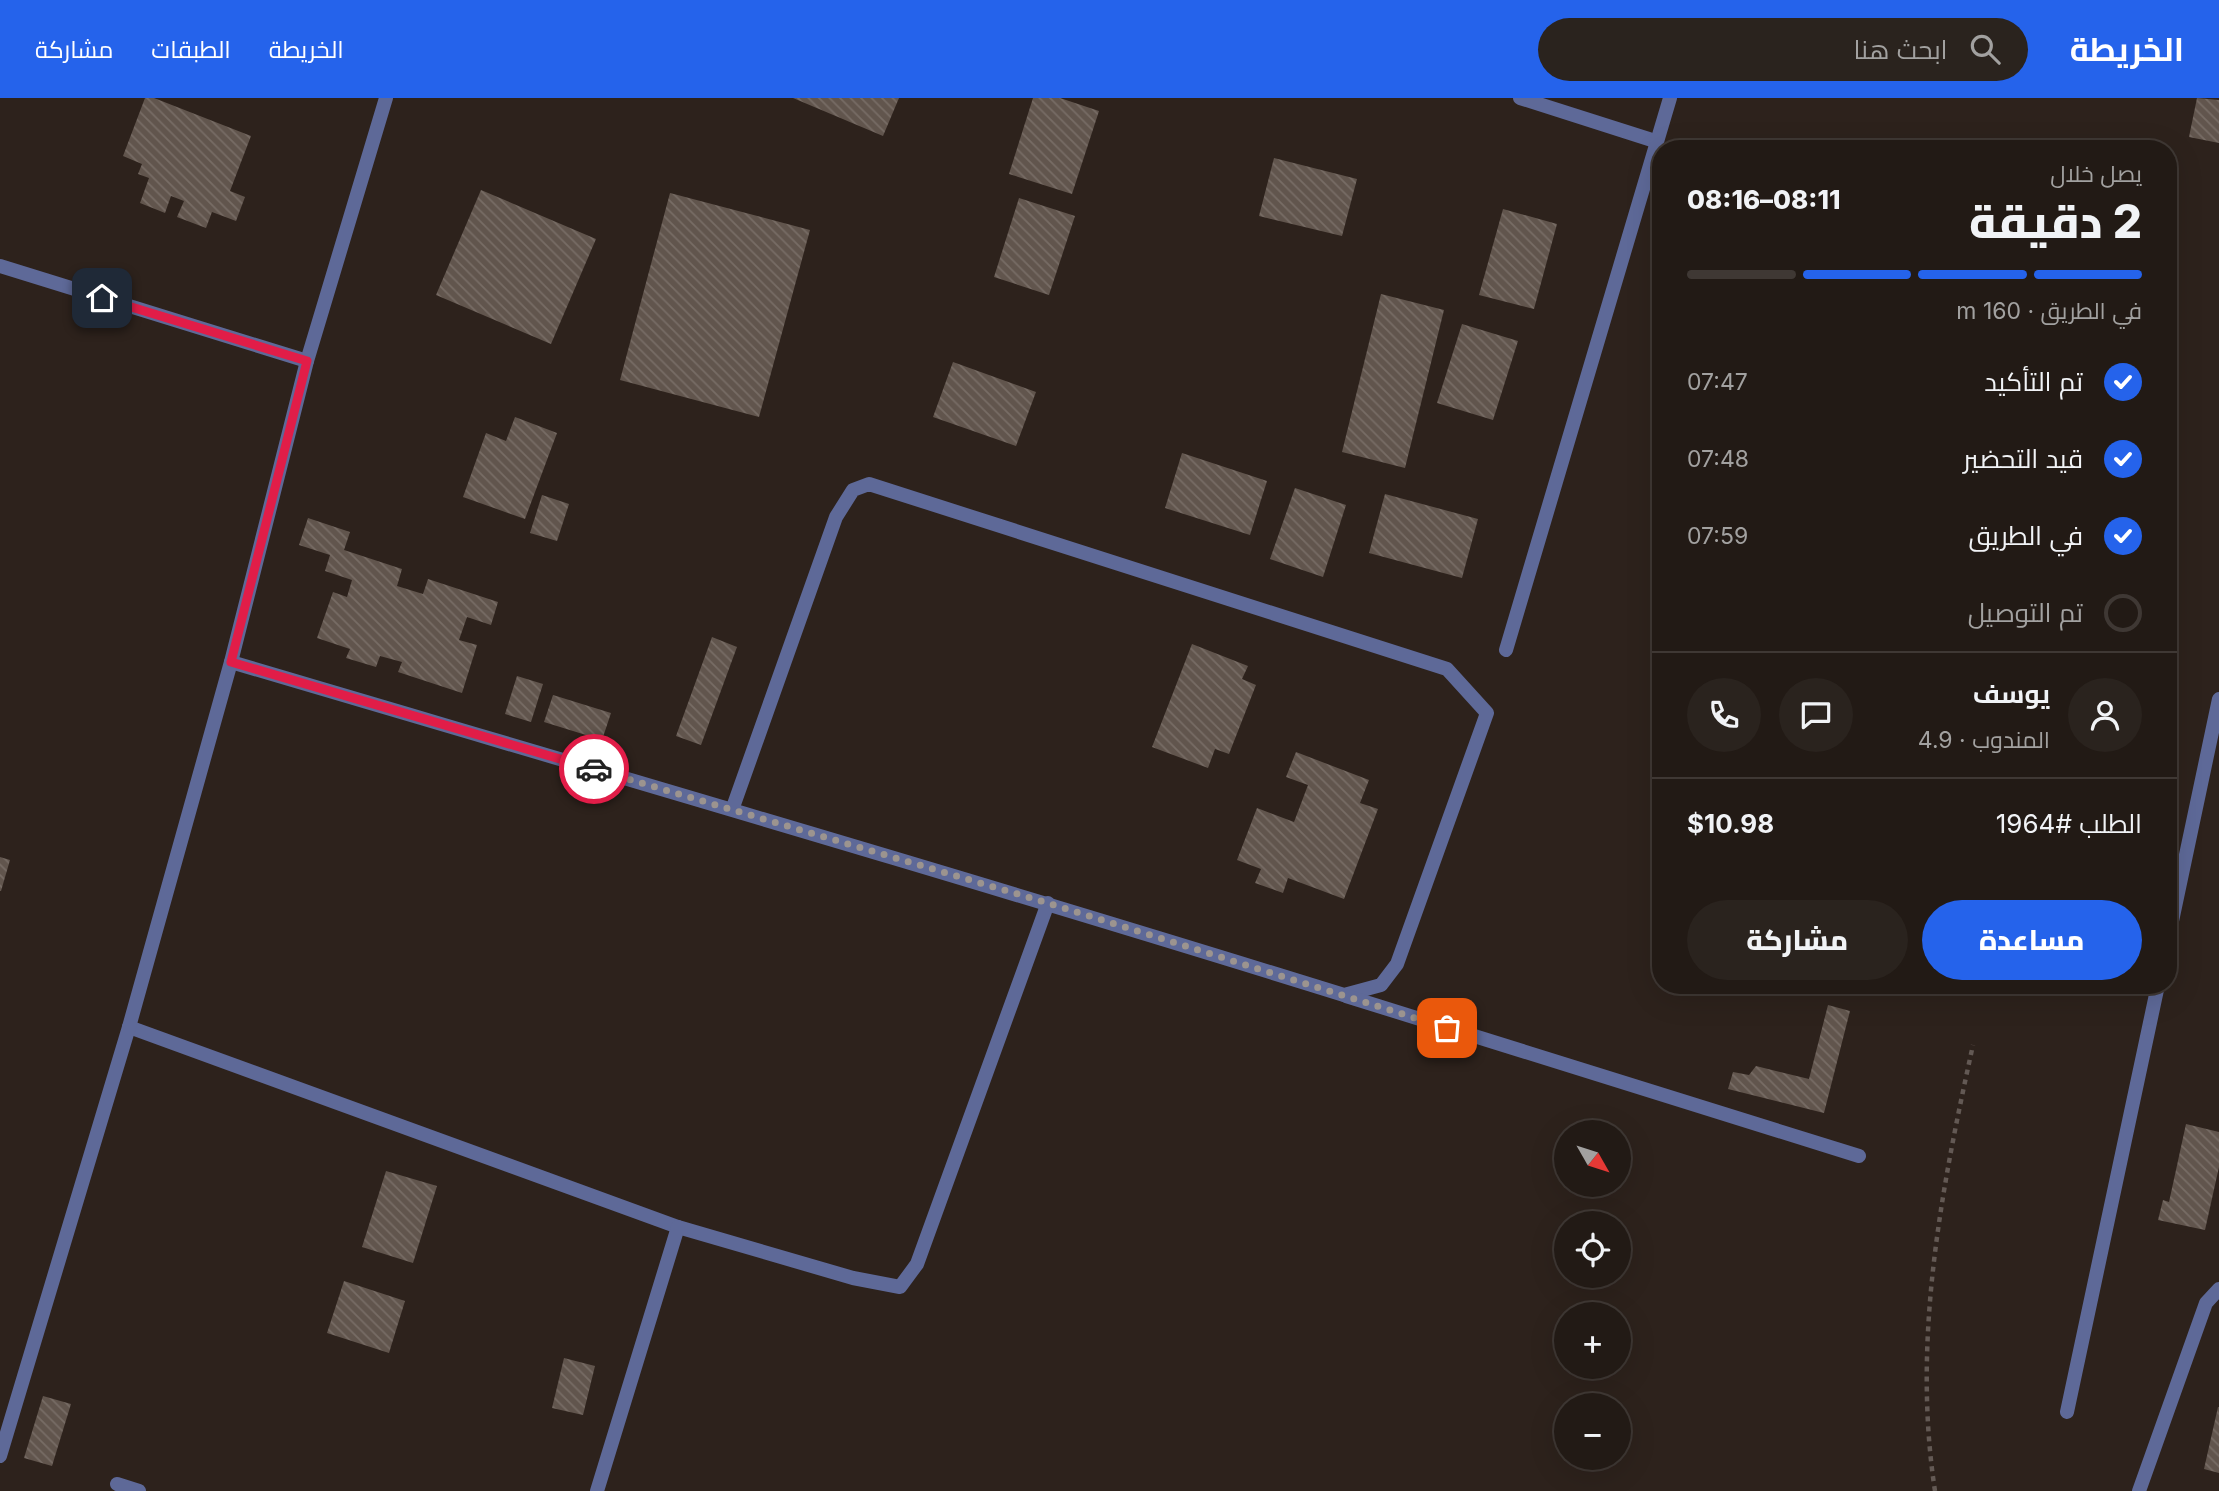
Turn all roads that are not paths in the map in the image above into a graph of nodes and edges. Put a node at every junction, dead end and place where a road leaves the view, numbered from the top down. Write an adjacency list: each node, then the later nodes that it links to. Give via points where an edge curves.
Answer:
1 (386, 98): 8 (street)
2 (1520, 98): 4 (street)
3 (1670, 98): 5 (street)
4 (1652, 140)
5 (1655, 140)
6 (1652, 151): 9 (street)
7 (0, 266): 8 (street)
8 (307, 361): 10 (street)
9 (1506, 650)
10 (231, 662): 12 (street); 17 (street)
11 (2219, 699): 13 (street)
12 (732, 810): 14 (street); 16 (street, via 836,517 853,490 869,484 1447,669 1487,713 1397,964 1381,985)
13 (2177, 897)
14 (1048, 903): 16 (street); 19 (street, via 917,1264 900,1287 853,1278)
15 (2156, 994): 21 (street)
16 (1344, 995): 18 (street)
17 (129, 1027): 19 (street); 22 (street)
18 (1859, 1156)
19 (678, 1227): 25 (street)
20 (2219, 1289): 26 (street, via 2206,1303)
21 (2067, 1412)
22 (1, 1450)
23 (117, 1484): 24 (street)
24 (139, 1491)
25 (597, 1491)
26 (2139, 1491)

